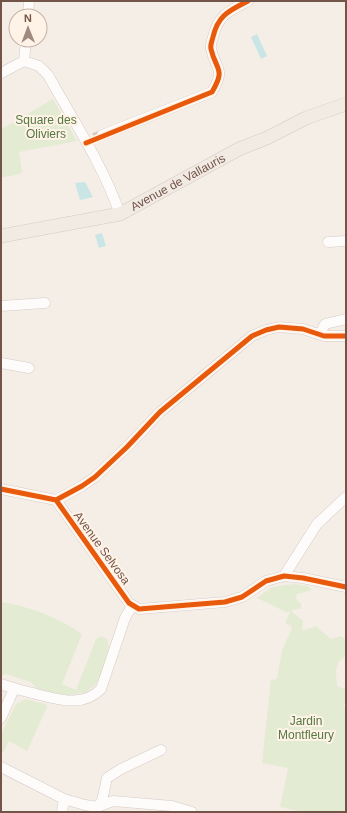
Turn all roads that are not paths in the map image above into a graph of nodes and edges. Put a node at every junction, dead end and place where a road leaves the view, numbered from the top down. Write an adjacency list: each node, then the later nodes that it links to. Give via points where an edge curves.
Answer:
1 (248, 1): 6 (street, via 230,10 216,23 211,48 220,79 212,92)
2 (25, 48): 3 (street)
3 (24, 61): 4 (street); 6 (street, via 34,63 44,70)
4 (1, 73)
5 (346, 104): 7 (main road, Avenue de Vallauris, via 313,115 239,149)
6 (94, 139): 7 (street)
7 (120, 214): 8 (main road, Avenue de Vallauris)
8 (1, 236)
9 (346, 241): 10 (street)
10 (328, 242)
11 (45, 303): 12 (street)
12 (1, 306)
13 (346, 319): 14 (street, via 325,324)
14 (320, 334): 15 (street); 20 (street, via 303,328 279,327 252,336 160,412 95,477)
15 (346, 336)
16 (1, 363): 17 (street)
17 (29, 368)
18 (1, 489): 20 (street)
19 (346, 497): 21 (street, via 314,529)
20 (56, 500): 23 (street, Avenue Selvosa)
21 (284, 576): 22 (street); 23 (street, via 266,581 242,597 225,602 144,610)
22 (346, 587)
23 (132, 606): 25 (street, via 125,618 102,685 96,694 90,698 72,701)
24 (1, 684): 25 (street)
25 (14, 689): 26 (street)
26 (1, 718)
27 (161, 750): 30 (street, via 107,778 102,801)
28 (1, 767): 29 (street)
29 (64, 799): 30 (street); 31 (street)
30 (97, 807): 32 (street, via 113,801 172,806)
31 (62, 812)
32 (192, 812)

